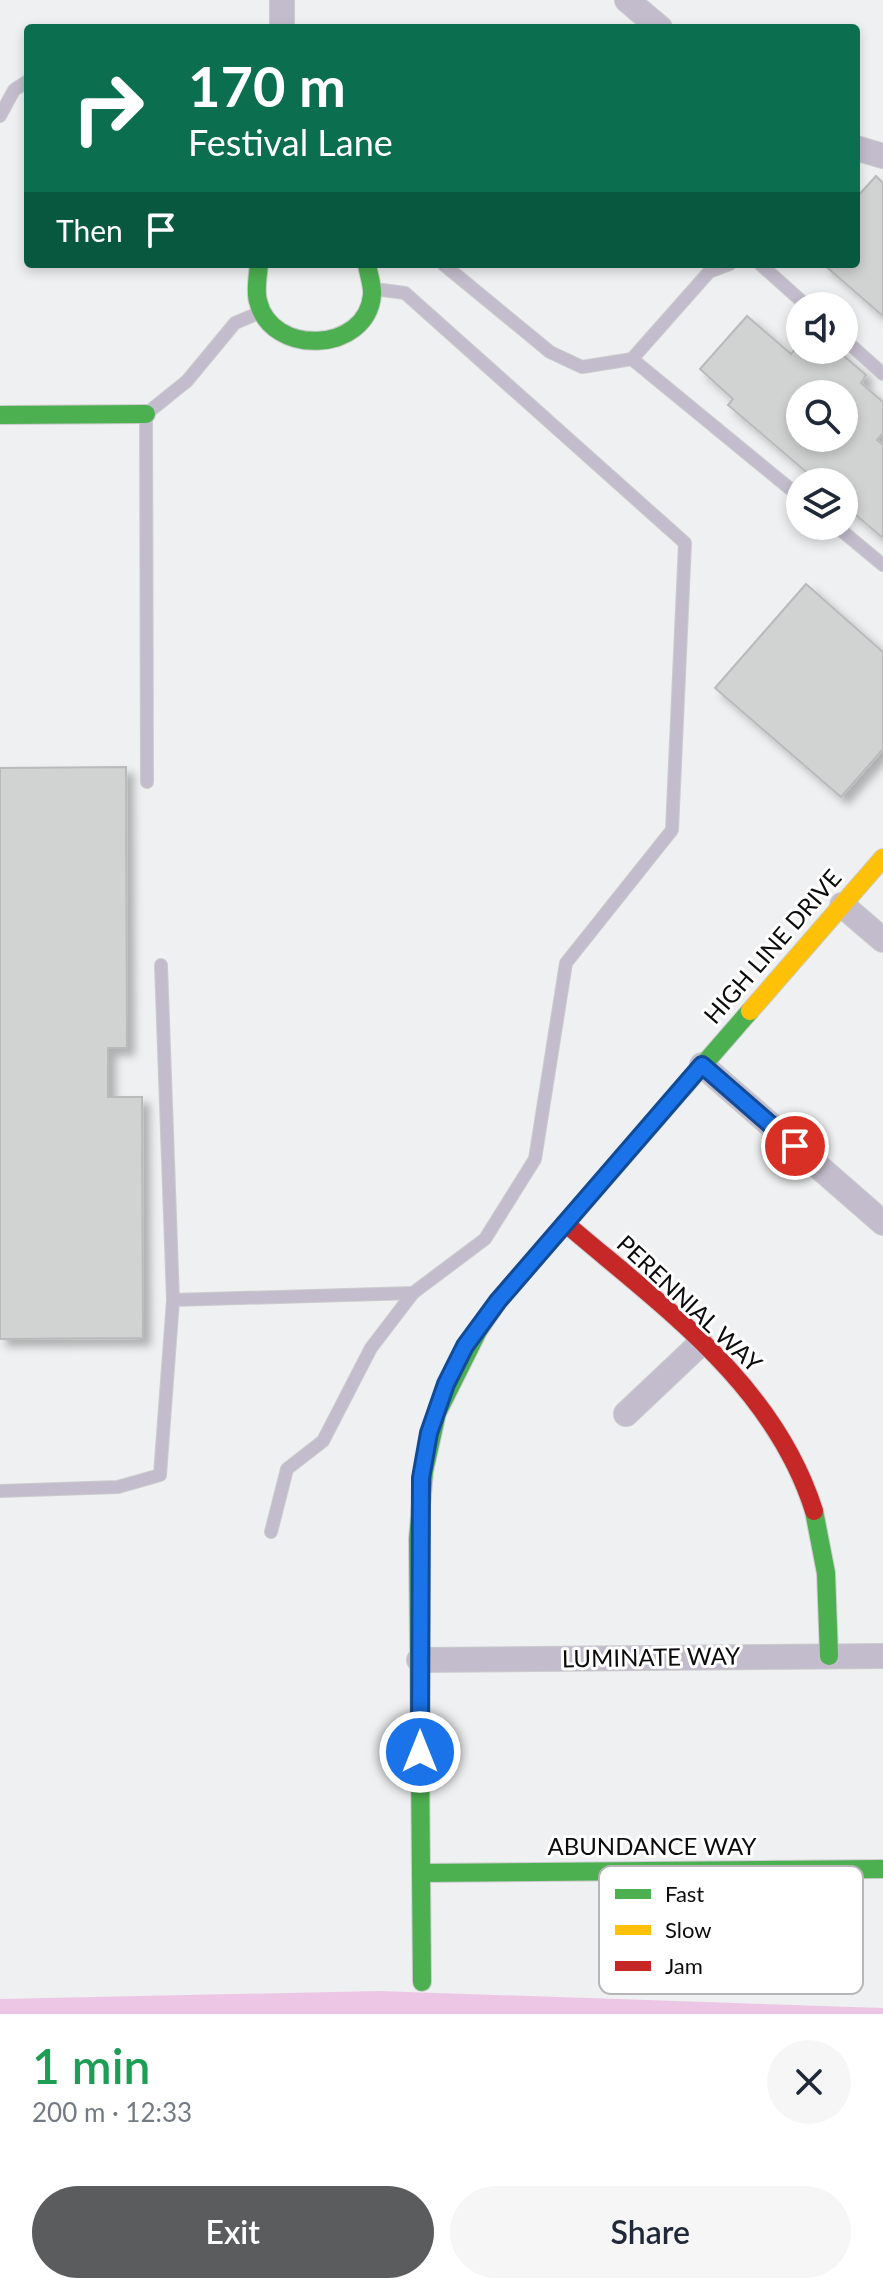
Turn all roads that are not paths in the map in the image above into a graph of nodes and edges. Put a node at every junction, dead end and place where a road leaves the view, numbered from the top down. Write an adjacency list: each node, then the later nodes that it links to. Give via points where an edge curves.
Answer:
1 (282, 0): 3 (street)
2 (627, 0): 4 (street)
3 (282, 24)
4 (655, 24)
5 (24, 84): 6 (lane, via 14,90)
6 (0, 116)
7 (860, 149): 8 (street)
8 (883, 156)
9 (258, 268): 16 (street)
10 (368, 268): 14 (street)
11 (448, 268): 18 (lane, via 550,352 582,367)
12 (720, 268): 18 (lane, via 709,272)
13 (764, 268): 15 (lane)
14 (372, 289): 16 (street, via 369,305 349,332 317,344 284,337); 33 (lane, via 405,293 685,543 672,830 566,963 535,1159 485,1239)
15 (791, 292)
16 (261, 312): 20 (lane, via 235,323 187,381)
17 (858, 352): 19 (lane)
18 (632, 359): 22 (lane)
19 (883, 374)
20 (146, 414): 21 (street); 25 (lane)
21 (0, 415)
22 (786, 486)
23 (853, 540): 24 (lane)
24 (883, 565)
25 (147, 782)
26 (883, 858): 27 (street, HIGH LINE DRIVE)
27 (842, 905): 28 (street); 30 (street, HIGH LINE DRIVE)
28 (883, 940)
29 (161, 965): 34 (lane)
30 (702, 1065): 31 (street, HIGH LINE DRIVE); 32 (street)
31 (565, 1223): 35 (street, PERENNIAL WAY); 41 (street, HIGH LINE DRIVE, via 465,1346 429,1433 421,1478)
32 (883, 1223)
33 (413, 1293): 34 (lane); 38 (lane, via 371,1348 323,1441 287,1469)
34 (173, 1300): 37 (lane, via 160,1475 118,1487)
35 (701, 1343): 36 (street); 39 (street, PERENNIAL WAY, via 756,1400 808,1492 828,1590)
36 (626, 1414)
37 (0, 1491)
38 (271, 1532)
39 (829, 1656): 40 (street, LUMINATE WAY); 41 (street, LUMINATE WAY)
40 (883, 1656)
41 (419, 1660): 45 (street, HIGH LINE DRIVE)
42 (863, 1869): 43 (street, ABUNDANCE WAY)
43 (883, 1869)
44 (599, 1871): 45 (street, ABUNDANCE WAY)
45 (421, 1873): 46 (street, HIGH LINE DRIVE)
46 (422, 1982)

